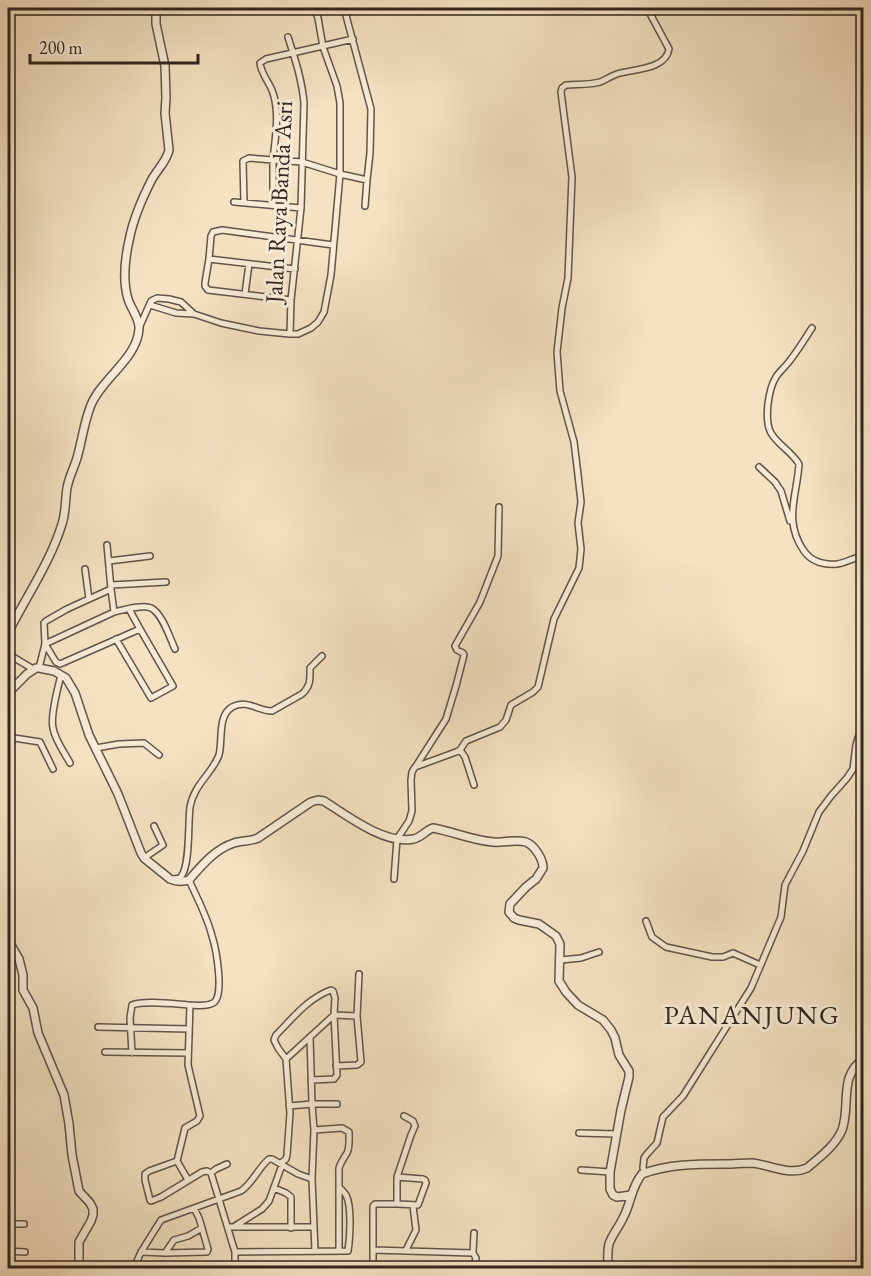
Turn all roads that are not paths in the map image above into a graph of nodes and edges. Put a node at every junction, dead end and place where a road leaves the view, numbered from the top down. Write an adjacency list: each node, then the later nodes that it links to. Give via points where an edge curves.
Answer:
1 (156, 8): 27 (street, via 166,75 169,150 142,198 124,262 128,299)
2 (314, 8): 7 (street)
3 (344, 8): 6 (street)
4 (647, 8): 56 (street, via 669,49 662,61 599,82 566,85 561,92 572,177 568,278 557,352 578,475 579,566 554,619 538,687 511,705 500,727 466,741)
5 (288, 37): 8 (street, Jalan Raya Banda Asri)
6 (353, 39): 7 (street); 12 (street, via 371,109)
7 (323, 47): 8 (street); 11 (street, via 340,103)
8 (294, 54): 9 (street, via 260,63 276,111); 10 (street, Jalan Raya Banda Asri, via 304,103)
9 (273, 160): 10 (street); 14 (street, via 243,161); 15 (street)
10 (302, 162): 11 (street); 17 (street, Jalan Raya Banda Asri)
11 (340, 174): 12 (street); 19 (street)
12 (367, 180): 16 (street)
13 (234, 202): 14 (street)
14 (244, 203): 15 (street)
15 (273, 204): 17 (street)
16 (365, 206)
17 (302, 208): 18 (street, Jalan Raya Banda Asri)
18 (299, 240): 19 (street); 20 (street, via 217,230 211,236); 22 (street, Jalan Raya Banda Asri)
19 (333, 245): 29 (street, via 324,312 311,328)
20 (209, 259): 21 (street); 23 (street, via 207,288)
21 (249, 264): 22 (street); 23 (street)
22 (295, 269): 24 (street, Jalan Raya Banda Asri)
23 (245, 294): 24 (street)
24 (291, 300): 29 (street, Jalan Raya Banda Asri)
25 (150, 305): 26 (street); 26 (street, via 157,298 169,299 181,302); 27 (street)
26 (194, 314): 29 (street, via 259,332)
27 (139, 327): 44 (street, via 130,352 91,405 67,488 59,533)
28 (812, 328): 32 (street, via 776,376 768,410 770,431 799,464)
29 (290, 334)
30 (759, 467): 32 (street, via 781,491)
31 (499, 507): 59 (street, via 498,556 480,602 455,646 464,655 447,716)
32 (793, 528): 35 (street, via 804,551 815,561 836,564)
33 (107, 545): 36 (street)
34 (150, 556): 36 (street)
35 (864, 556)
36 (109, 561): 39 (street)
37 (85, 569): 40 (street)
38 (166, 582): 39 (street)
39 (111, 587): 40 (street); 42 (street)
40 (89, 599): 46 (street, via 44,623)
41 (129, 609): 42 (street); 43 (street); 47 (street, via 154,609)
42 (114, 612): 46 (street)
43 (140, 629): 45 (street); 45 (street, via 173,686 151,698)
44 (8, 633)
45 (116, 639): 46 (street, via 60,664)
46 (45, 644): 50 (street)
47 (175, 649)
48 (8, 654): 50 (street)
49 (322, 656): 65 (street, via 310,668 310,682 302,694 272,711 244,704 231,708 224,717 219,754 190,807 184,873 180,878)
50 (36, 669): 51 (street); 52 (street)
51 (61, 675): 55 (street, via 75,693); 58 (street, via 52,726)
52 (8, 693)
53 (864, 729): 72 (street, via 856,745 853,769 819,812 785,885 781,917)
54 (8, 737): 60 (street, via 40,742)
55 (96, 748): 57 (street, via 144,744); 64 (street)
56 (460, 750): 59 (street); 61 (street)
57 (159, 754)
58 (70, 763)
59 (415, 767): 63 (street, via 411,780 412,811)
60 (52, 769)
61 (474, 785)
62 (154, 826): 64 (street, via 162,847)
63 (397, 839): 66 (street); 67 (street, via 318,800 255,840 232,843 218,850); 71 (street, via 414,839 433,828 474,839 531,845 543,868 510,904 509,912 514,918 538,924 556,936)
64 (144, 858): 65 (street)
65 (170, 879): 67 (street)
66 (394, 879)
67 (189, 880): 74 (street, via 213,938 220,989 213,1003)
68 (646, 921): 72 (street, via 652,937 666,946 712,957 733,953)
69 (8, 940): 129 (street, via 20,958 23,990 64,1095 78,1187 93,1209 92,1221 79,1242)
70 (598, 952): 71 (street)
71 (561, 960): 94 (street, via 559,981 578,1005 603,1020 611,1030 629,1071)
72 (760, 965): 101 (street, via 751,988 683,1096 663,1117 659,1139 644,1158)
73 (360, 974): 76 (street)
74 (190, 1005): 78 (street, via 135,1004 131,1008); 79 (street)
75 (334, 1015): 76 (street); 80 (street); 84 (street, via 335,994 331,990 304,1007 274,1040); 86 (street)
76 (357, 1016): 86 (street, via 361,1062)
77 (98, 1027): 78 (street)
78 (131, 1027): 79 (street); 82 (street)
79 (189, 1029): 83 (street)
80 (310, 1036): 84 (street); 87 (street)
81 (105, 1052): 82 (street)
82 (132, 1053): 83 (street)
83 (188, 1053): 95 (street, via 200,1116 185,1128)
84 (286, 1059): 90 (street)
85 (864, 1059): 101 (street, via 849,1075 841,1132 807,1168 793,1171 753,1164 715,1164)
86 (336, 1065): 87 (street, via 336,1078)
87 (311, 1080): 88 (street)
88 (312, 1104): 89 (street); 90 (street); 92 (street)
89 (337, 1104)
90 (289, 1106): 97 (street, via 287,1155)
91 (404, 1116): 102 (street, via 415,1126)
92 (314, 1130): 103 (street); 105 (street, via 342,1128 349,1132 347,1153 339,1168)
93 (579, 1133): 94 (street)
94 (616, 1134): 99 (street)
95 (177, 1161): 104 (street); 104 (street, via 145,1174 150,1200)
96 (227, 1164): 100 (street)
97 (282, 1164): 103 (street); 106 (street); 108 (street, via 268,1160 248,1186)
98 (581, 1170): 99 (street)
99 (609, 1172): 107 (street, via 610,1189 615,1196)
100 (211, 1173): 104 (street, via 202,1172); 108 (street)
101 (645, 1173): 107 (street)
102 (397, 1177): 109 (street); 110 (street, via 426,1182 420,1203)
103 (312, 1179): 115 (street)
104 (188, 1180)
105 (339, 1187): 123 (street); 123 (street, via 348,1203 350,1233 348,1251)
106 (274, 1188): 114 (street, via 262,1209); 117 (street, via 291,1197)
107 (631, 1195): 134 (street, via 608,1247)
108 (219, 1200): 111 (street); 114 (street)
109 (397, 1204): 110 (street); 119 (street, via 373,1206)
110 (413, 1206): 120 (street, via 417,1230)
111 (194, 1208): 116 (street); 125 (street, via 161,1220)
112 (8, 1224): 113 (street)
113 (24, 1224)
114 (231, 1227): 117 (street); 126 (street)
115 (314, 1227): 117 (street); 122 (street)
116 (202, 1228): 127 (street, via 174,1240); 127 (street, via 207,1252)
117 (291, 1228)
118 (474, 1233): 128 (street)
119 (373, 1250): 120 (street); 132 (street)
120 (406, 1250): 128 (street)
121 (8, 1251): 124 (street)
122 (315, 1251): 123 (street); 126 (street)
123 (339, 1251)
124 (25, 1252)
125 (141, 1252): 127 (street); 130 (street)
126 (235, 1252): 131 (street)
127 (165, 1253)
128 (473, 1253): 133 (street)
129 (79, 1269)
130 (134, 1269)
131 (235, 1269)
132 (373, 1269)
133 (474, 1269)
134 (608, 1269)

